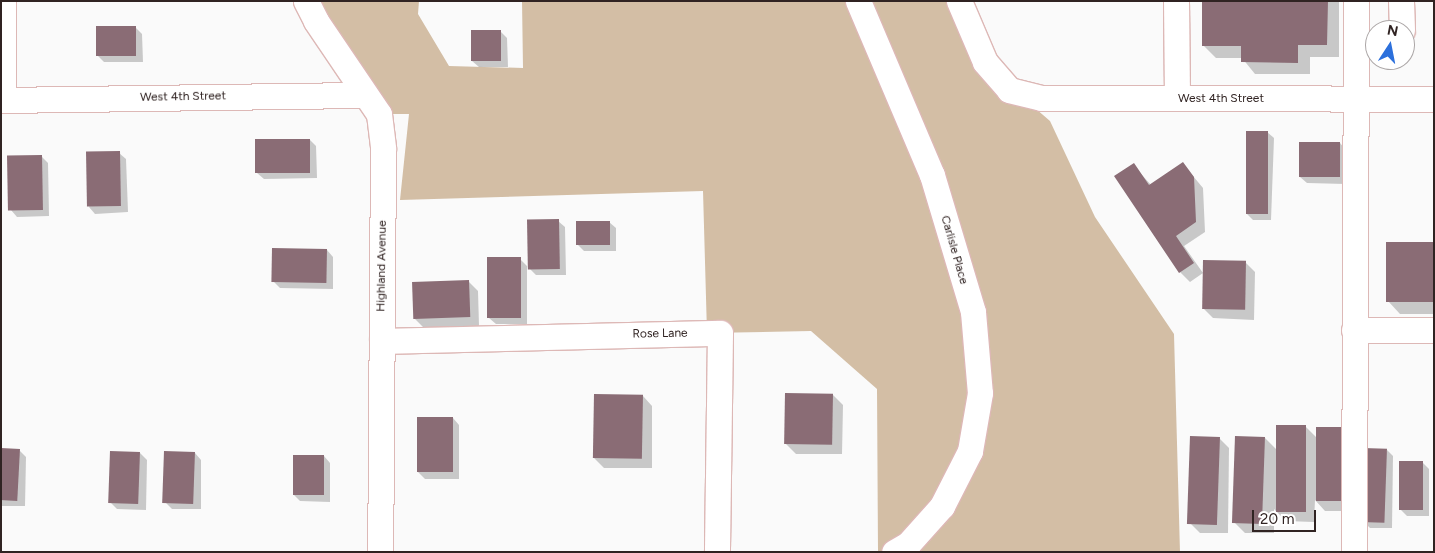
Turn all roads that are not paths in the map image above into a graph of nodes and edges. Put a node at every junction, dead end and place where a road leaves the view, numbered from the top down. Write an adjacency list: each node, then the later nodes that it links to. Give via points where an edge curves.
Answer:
1 (3, 1): 13 (street)
2 (306, 1): 9 (street, Highland Avenue)
3 (858, 1): 19 (street, Carlisle Place, via 932,175 973,312 980,393 970,451 942,506 908,544)
4 (959, 1): 10 (street, West 4th Street, via 985,62 1008,90 1041,98)
5 (1176, 1): 10 (street)
6 (1356, 1): 11 (street)
7 (1401, 1): 8 (street)
8 (1402, 20)
9 (364, 95): 13 (street, West 4th Street); 16 (street, Highland Avenue, via 379,114 383,149)
10 (1177, 98): 11 (street, West 4th Street)
11 (1356, 99): 12 (street, West 4th Street); 14 (street)
12 (1434, 99)
13 (2, 100)
14 (1354, 330): 15 (street); 20 (street)
15 (1434, 330)
16 (382, 341): 17 (street, Highland Avenue); 18 (street, Rose Lane, via 720,333)
17 (380, 552)
18 (718, 552)
19 (894, 552)
20 (1354, 552)

